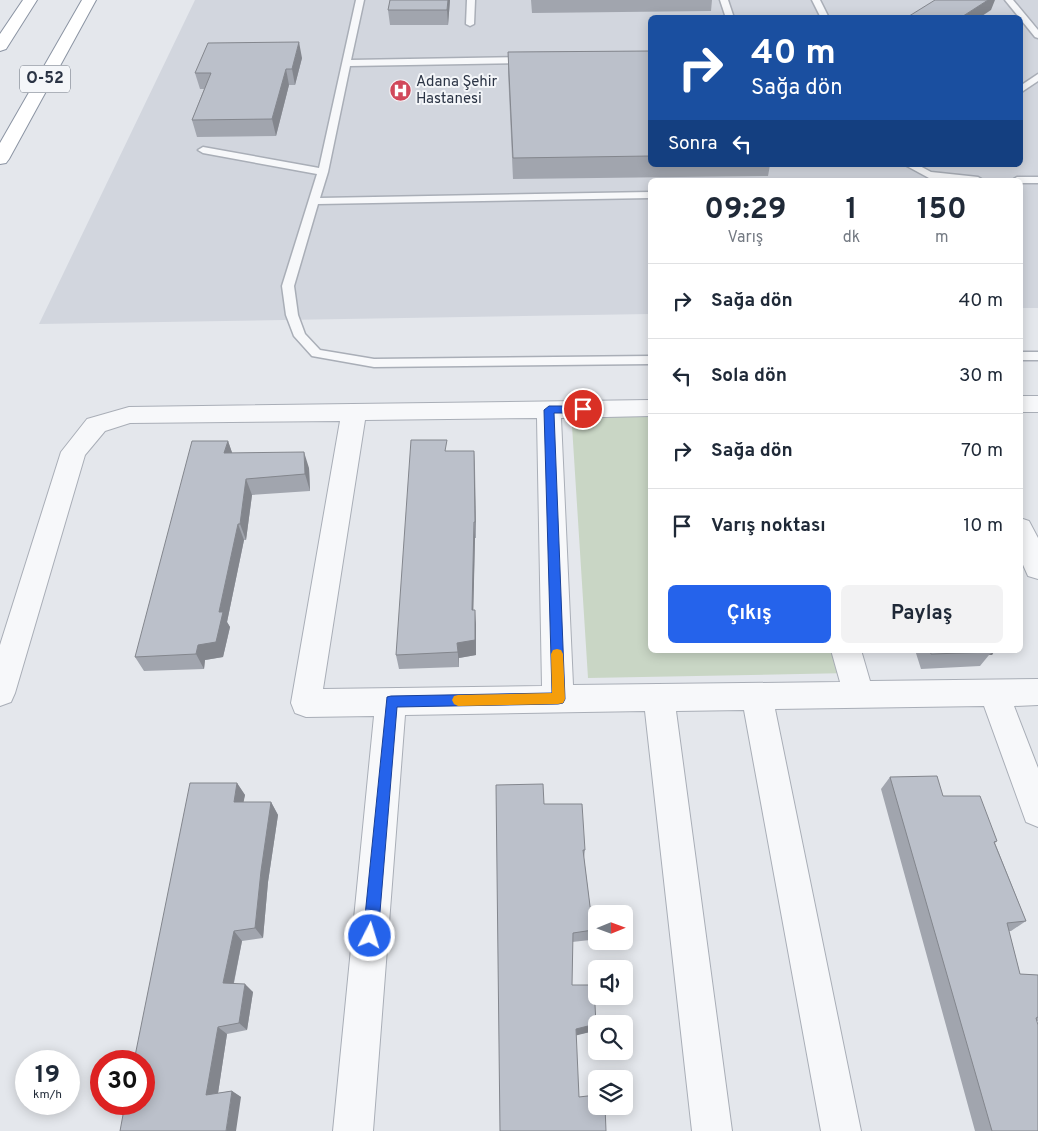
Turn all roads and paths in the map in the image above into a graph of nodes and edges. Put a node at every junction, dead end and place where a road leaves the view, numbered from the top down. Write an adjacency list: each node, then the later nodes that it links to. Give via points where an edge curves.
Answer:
1 (30, 0): 14 (highway)
2 (89, 0): 20 (highway, O-52)
3 (360, 0): 16 (lane)
4 (471, 0): 12 (lane)
5 (724, 0): 8 (lane)
6 (816, 0): 9 (lane)
7 (1009, 0): 10 (lane)
8 (729, 15)
9 (824, 15)
10 (1016, 15)
11 (1023, 21): 13 (lane)
12 (470, 24)
13 (1038, 35)
14 (0, 46)
15 (542, 60): 16 (lane)
16 (346, 63): 22 (lane)
17 (1038, 77): 18 (lane)
18 (1023, 88)
19 (203, 150): 22 (lane)
20 (0, 159)
21 (914, 167): 23 (lane, via 929,175)
22 (323, 172): 27 (lane)
23 (958, 178)
24 (1023, 180): 25 (lane)
25 (1038, 180)
26 (648, 195): 27 (lane)
27 (314, 201): 30 (lane, via 288,286 292,315 300,336 316,353 374,363)
28 (1023, 356): 29 (lane)
29 (1038, 356)
30 (648, 360)
31 (1023, 404): 32 (street)
32 (1038, 404)
33 (648, 408): 34 (street)
34 (549, 410): 35 (street); 45 (street)
35 (354, 412): 41 (street, via 129,416 96,425 72,452); 46 (street, via 306,702)
36 (1023, 535): 37 (street)
37 (1038, 568)
38 (847, 653): 42 (street)
39 (994, 692): 40 (street); 42 (street); 47 (street)
40 (1038, 692)
41 (0, 693)
42 (858, 694): 43 (street)
43 (757, 696): 44 (street); 50 (street)
44 (659, 697): 45 (street); 49 (street)
45 (558, 699): 46 (street)
46 (391, 701): 48 (street)
47 (1038, 811)
48 (353, 1131)
49 (712, 1131)
50 (841, 1131)

